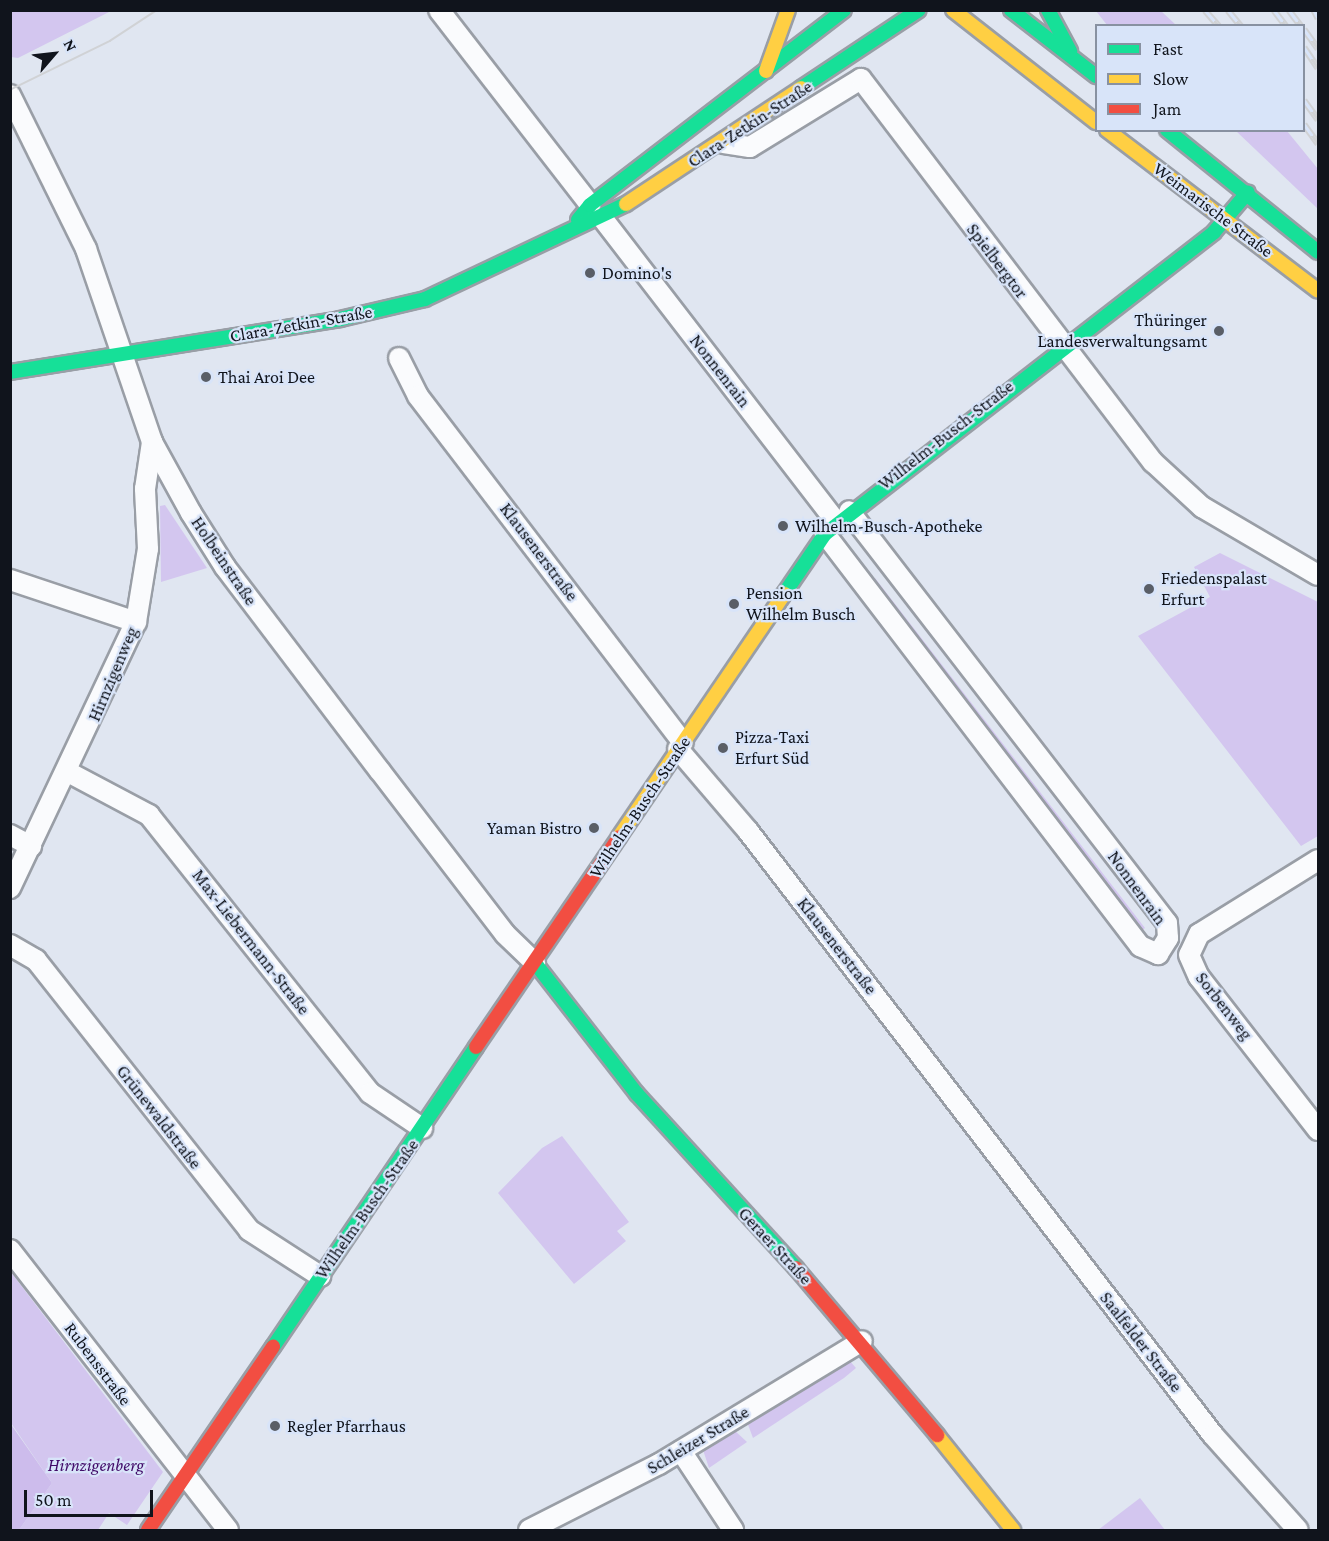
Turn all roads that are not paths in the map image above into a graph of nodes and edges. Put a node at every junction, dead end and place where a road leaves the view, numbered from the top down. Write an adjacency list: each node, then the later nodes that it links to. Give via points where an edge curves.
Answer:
1 (439, 10): 17 (street, Nonnenrain)
2 (788, 10): 9 (street)
3 (844, 10): 9 (street, Clara-Zetkin-Straße)
4 (919, 10): 15 (street, Clara-Zetkin-Straße)
5 (953, 10): 12 (street)
6 (1011, 10): 8 (street)
7 (1048, 10): 8 (street)
8 (1074, 58): 10 (street)
9 (765, 73): 17 (street, Clara-Zetkin-Straße)
10 (1095, 75)
11 (12, 98): 22 (street, Holbeinstraße, via 86,249)
12 (1095, 121)
13 (1110, 132): 18 (street, Weimarische Straße)
14 (1170, 132): 16 (street, Weimarische Straße)
15 (724, 142): 17 (street, Clara-Zetkin-Straße); 21 (street, Spielbergtor, via 750,147 861,79)
16 (1248, 192): 18 (street, Wilhelm-Busch-Straße); 19 (street, Weimarische Straße)
17 (596, 212): 22 (street, Clara-Zetkin-Straße, via 425,299 340,319); 26 (street, Nonnenrain)
18 (1226, 219): 20 (street, Weimarische Straße); 21 (street, Wilhelm-Busch-Straße)
19 (1318, 252)
20 (1318, 291)
21 (1062, 347): 26 (street, Wilhelm-Busch-Straße); 27 (street, Spielbergtor, via 1178,488 1236,530)
22 (124, 354): 24 (street, Clara-Zetkin-Straße); 25 (street, Holbeinstraße)
23 (399, 358): 30 (street, Klausenerstraße, via 418,396)
24 (10, 372)
25 (152, 442): 29 (street, Hirnzigenweg, via 145,489 148,549); 37 (street, Holbeinstraße, via 225,567 505,934)
26 (837, 522): 26 (street, Nonnenrain, via 1140,946 1158,954 1168,938 1167,923); 30 (street, Wilhelm-Busch-Straße)
27 (1318, 575)
28 (10, 580): 29 (street)
29 (136, 622): 31 (street, Hirnzigenweg)
30 (681, 746): 37 (street, Wilhelm-Busch-Straße); 40 (street, Klausenerstraße)
31 (68, 772): 33 (street, Hirnzigenweg); 38 (street, Max-Liebermann-Straße, via 149,815 370,1093)
32 (10, 835): 33 (street)
33 (31, 846): 35 (street, Hirnzigenweg)
34 (1318, 861): 39 (street, Sorbenweg, via 1199,933 1189,955 1199,976)
35 (10, 888)
36 (10, 945): 42 (street, Grünewaldstraße, via 36,960 249,1230)
37 (535, 963): 38 (street, Wilhelm-Busch-Straße); 43 (street, Geraer Straße, via 637,1094)
38 (422, 1128): 42 (street, Wilhelm-Busch-Straße)
39 (1318, 1130)
40 (990, 1147): 51 (street, Saalfelder Straße, via 1213,1435)
41 (10, 1250): 45 (street, Rubensstraße)
42 (320, 1276): 45 (street, Wilhelm-Busch-Straße)
43 (862, 1341): 44 (street, Schleizer Straße); 50 (street, Geraer Straße)
44 (681, 1451): 48 (street, Schleizer Straße); 49 (street)
45 (185, 1478): 46 (street, Wilhelm-Busch-Straße); 47 (street, Rubensstraße)
46 (148, 1530)
47 (228, 1530)
48 (529, 1530)
49 (733, 1530)
50 (1012, 1530)
51 (1298, 1530)

